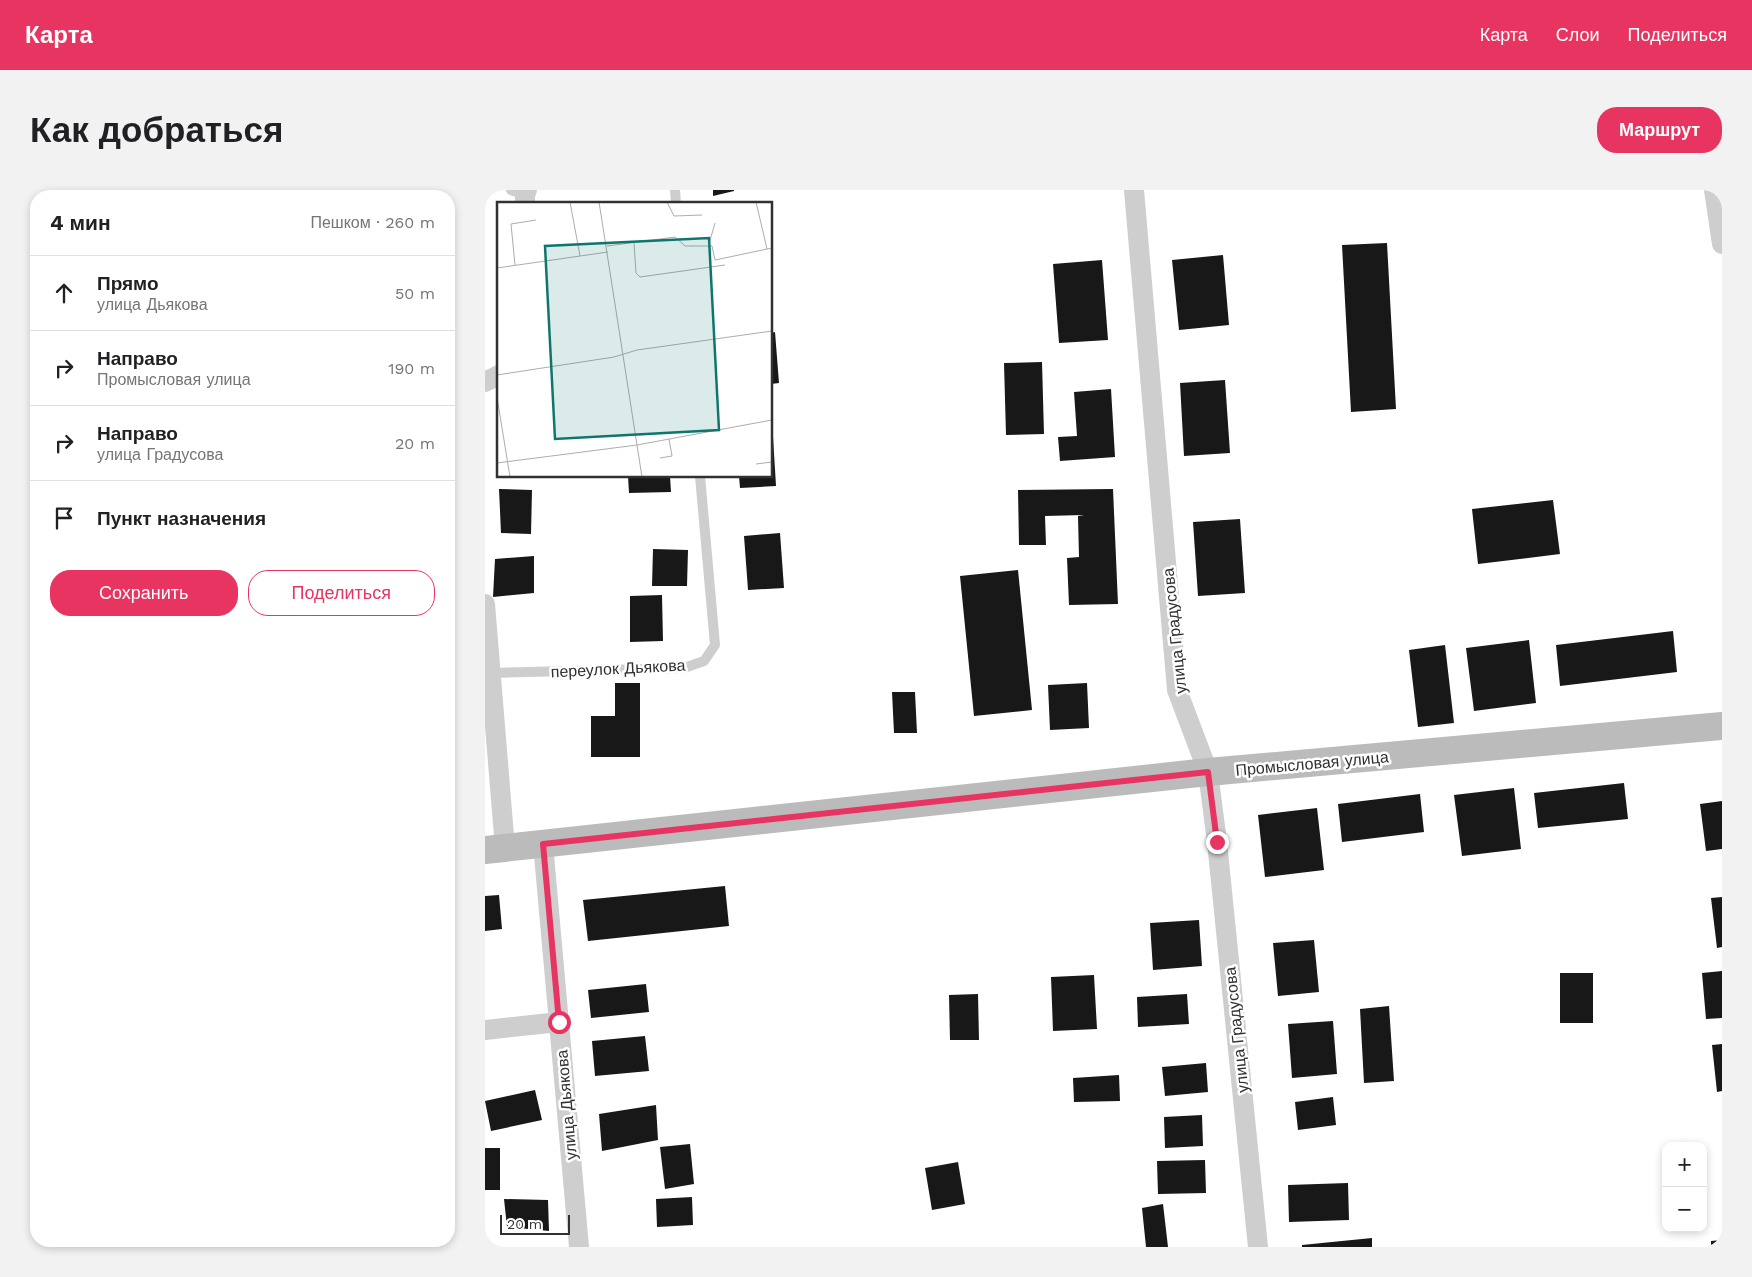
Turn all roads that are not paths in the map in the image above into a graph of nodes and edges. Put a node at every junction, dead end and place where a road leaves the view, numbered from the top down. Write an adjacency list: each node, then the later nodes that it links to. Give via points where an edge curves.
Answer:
1 (1133, 190): 10 (street, улица Градусова, via 1177,690)
2 (1714, 190): 3 (street)
3 (1722, 244)
4 (497, 376): 5 (street)
5 (485, 382)
6 (699, 478): 8 (lane, переулок Дьякова, via 715,645 704,661 684,668)
7 (485, 604): 8 (street)
8 (492, 673): 12 (street)
9 (1722, 726): 10 (street, Промысловая улица)
10 (1208, 772): 11 (street, Промысловая улица); 16 (street, улица Градусова)
11 (543, 844): 12 (street, Промысловая улица); 13 (street, улица Дьякова)
12 (495, 849)
13 (559, 1022): 14 (street); 15 (street, улица Дьякова)
14 (485, 1030)
15 (579, 1247)
16 (1258, 1247)

